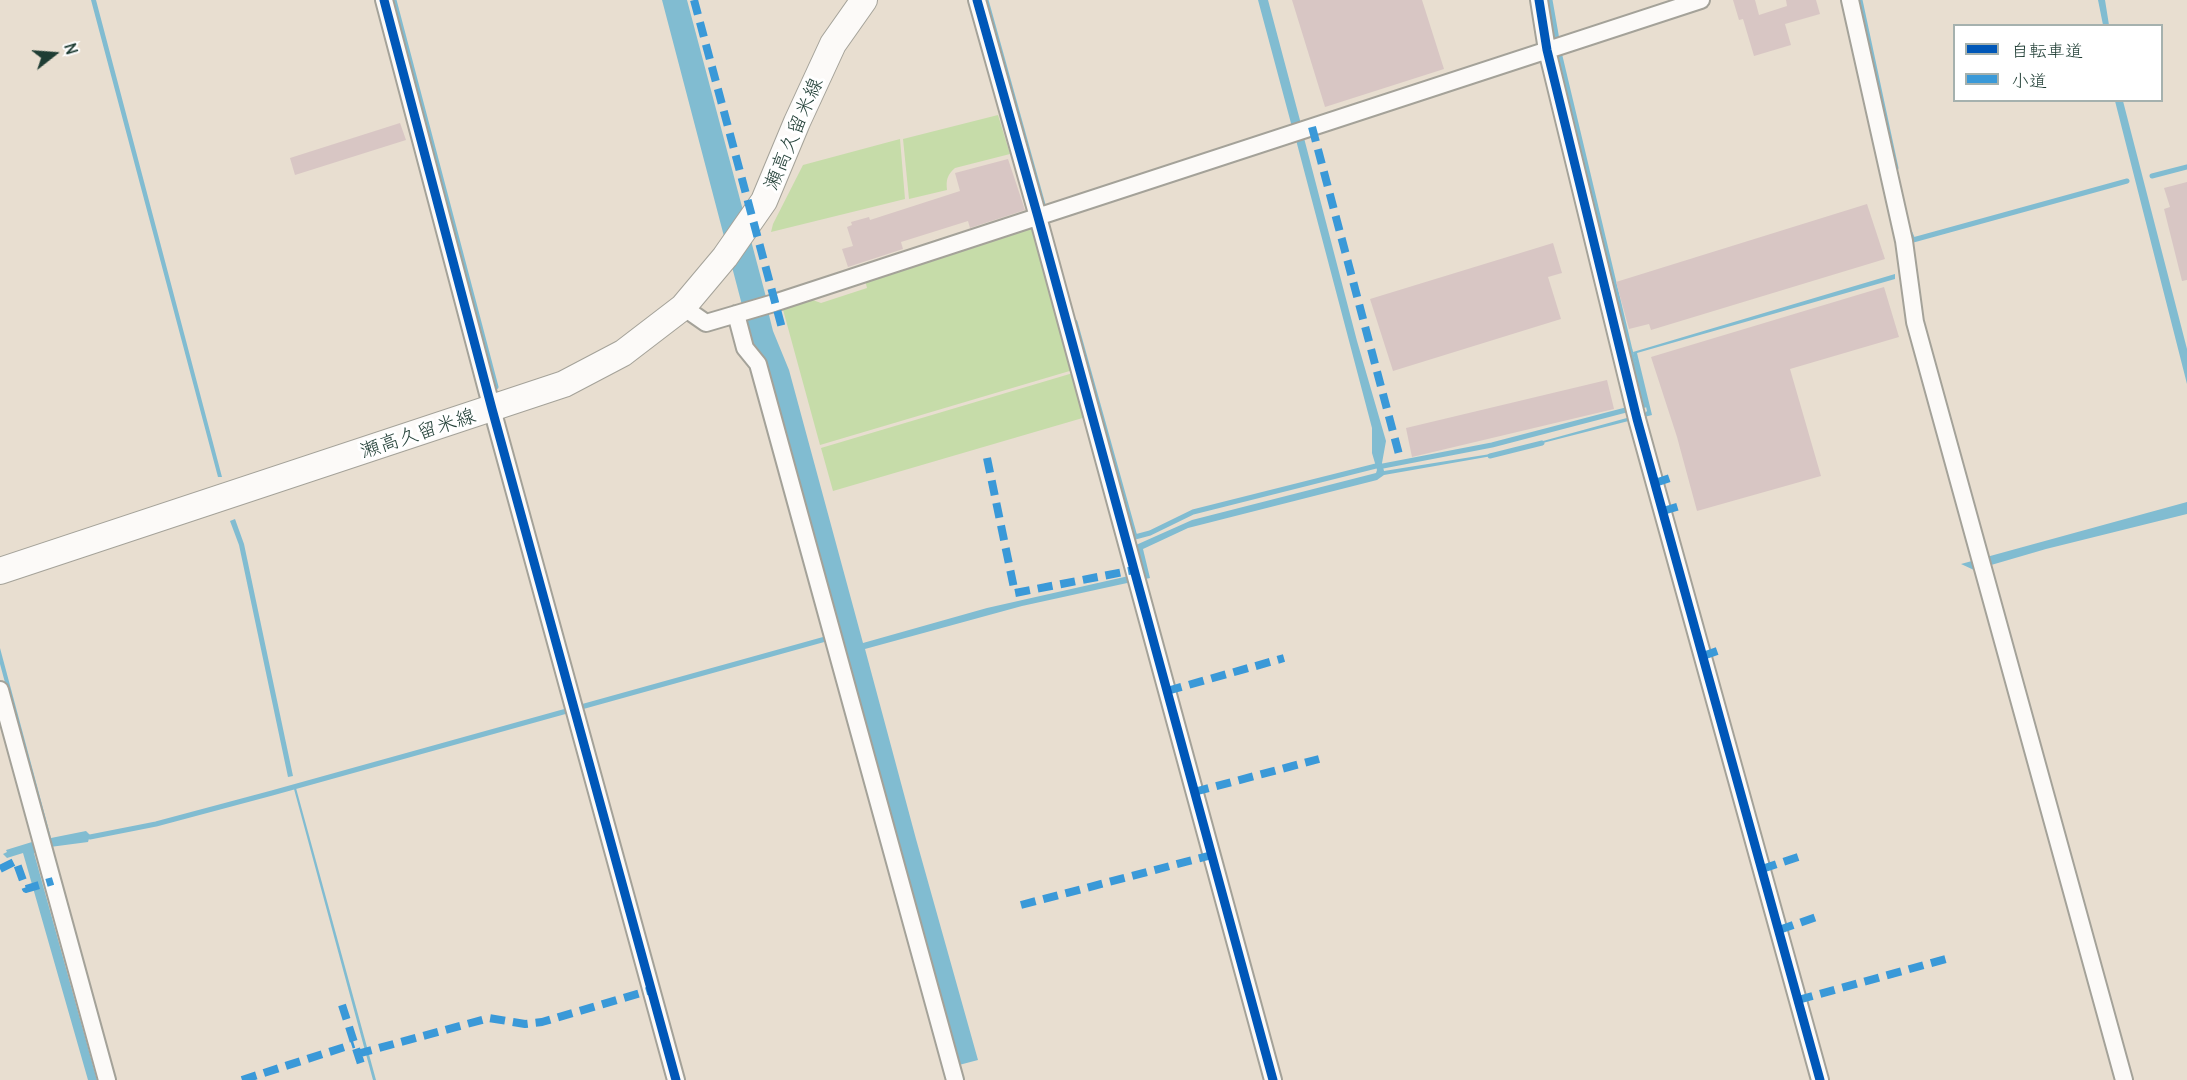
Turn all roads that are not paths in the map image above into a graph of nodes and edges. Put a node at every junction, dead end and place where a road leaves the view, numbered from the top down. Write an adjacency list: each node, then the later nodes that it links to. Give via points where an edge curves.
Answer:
1 (384, 0): 11 (street)
2 (864, 0): 9 (main road, 瀬高久留米線, via 833,44 765,201 725,257)
3 (977, 0): 8 (street)
4 (1539, 0): 7 (street)
5 (1701, 0): 7 (street)
6 (1850, 0): 19 (street, via 1904,242 1915,322)
7 (1547, 50): 8 (street); 18 (street, via 1637,419)
8 (1038, 217): 10 (street); 17 (street)
9 (682, 307): 10 (street, via 706,323); 11 (main road, 瀬高久留米線, via 623,353 564,384)
10 (736, 314): 16 (street, via 745,348 758,364)
11 (492, 410): 12 (main road, 瀬高久留米線); 15 (street)
12 (0, 571)
13 (0, 690): 14 (street)
14 (107, 1080)
15 (676, 1080)
16 (956, 1080)
17 (1273, 1080)
18 (1820, 1080)
19 (2124, 1080)

